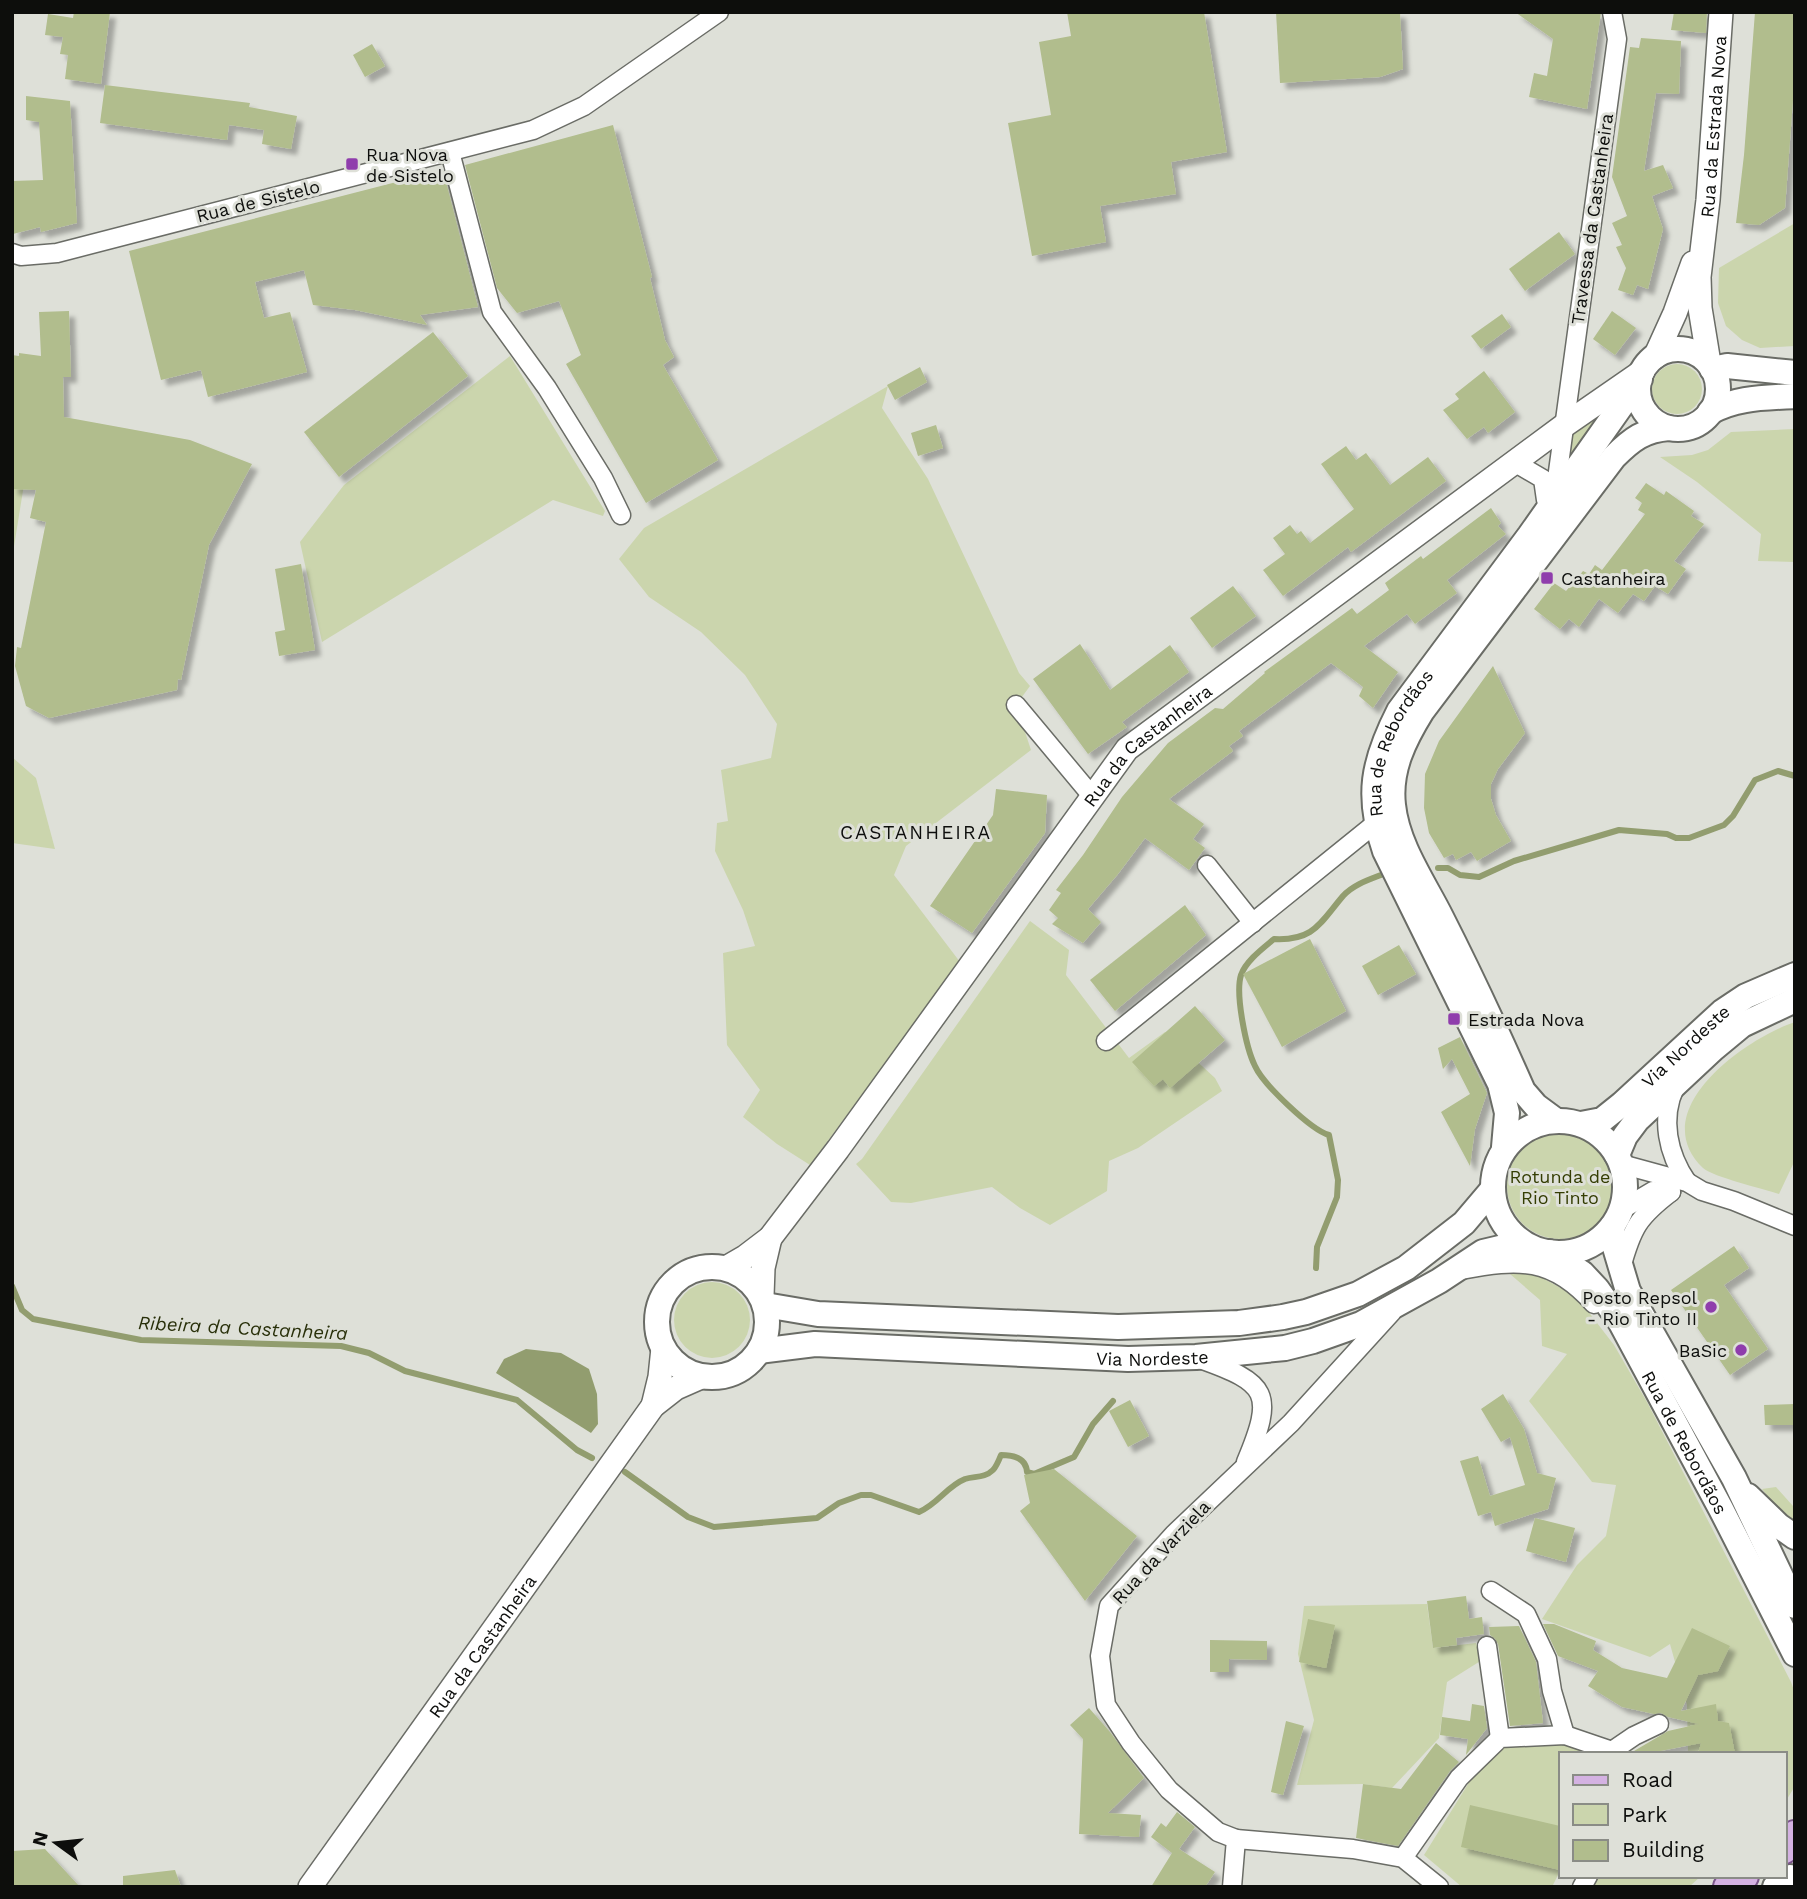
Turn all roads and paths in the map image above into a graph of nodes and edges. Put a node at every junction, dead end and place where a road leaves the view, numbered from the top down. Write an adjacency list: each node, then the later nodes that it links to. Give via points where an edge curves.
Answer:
1 (719, 12): 4 (street, Rua de Sistelo, via 584,106 533,130)
2 (1612, 12): 12 (street, Travessa da Castanheira, via 1617,39)
3 (1721, 12): 5 (street, Rua da Estrada Nova)
4 (450, 152): 6 (street, Rua de Sistelo, via 57,253); 16 (street, via 492,312 547,388)
5 (1702, 240): 7 (street, Rua da Estrada Nova, via 1699,292); 8 (street, Rua da Estrada Nova, via 1675,313)
6 (12, 254)
7 (1711, 366): 8 (main road, via 1692,351 1678,349 1662,353); 9 (main road); 11 (main road, via 1717,391)
8 (1646, 369): 12 (street, Rua da Castanheira); 13 (main road, via 1639,395 1644,410); 15 (main road, Rua de Rebordãos)
9 (1795, 373)
10 (1795, 396): 11 (main road, via 1742,400)
11 (1710, 412): 13 (main road, via 1700,423)
12 (1562, 426): 14 (street, Rua da Castanheira); 15 (street, Travessa da Castanheira)
13 (1669, 428): 26 (main road, Rua de Rebordãos, via 1652,429 1614,457 1422,711 1392,780 1393,808 1402,841 1523,1091)
14 (1514, 463): 15 (street, via 1543,479); 18 (street, Rua da Castanheira, via 1127,749)
15 (1550, 506): 19 (main road, Rua de Rebordãos, via 1399,711 1374,772)
16 (621, 515)
17 (1016, 705): 18 (street)
18 (1092, 796): 35 (street, Rua da Castanheira)
19 (1376, 823): 21 (street); 28 (main road, Rua de Rebordãos, via 1385,851 1500,1084 1507,1113)
20 (1207, 865): 21 (street)
21 (1253, 923): 24 (street)
22 (1795, 975): 27 (main road, Via Nordeste, via 1721,1012 1622,1104 1602,1120)
23 (1795, 1000): 25 (main road, Via Nordeste, via 1742,1025)
24 (1106, 1041)
25 (1678, 1082): 29 (main road, Via Nordeste, via 1637,1119 1625,1136); 30 (street, via 1667,1112 1667,1137 1675,1165)
26 (1555, 1120): 27 (main road); 28 (main road, via 1530,1127)
27 (1581, 1124): 29 (main road, via 1602,1136)
28 (1504, 1147): 31 (main road)
29 (1619, 1160): 30 (street); 33 (main road, via 1625,1187)
30 (1695, 1187): 32 (street); 34 (street)
31 (1492, 1191): 36 (main road, via 1499,1215); 40 (main road, Via Nordeste, via 1464,1223 1406,1268 1357,1294 1283,1317 1118,1327 818,1314)
32 (1671, 1192): 33 (street, via 1653,1191); 39 (street, via 1644,1215 1629,1236)
33 (1616, 1218): 36 (main road, via 1590,1245 1575,1250); 39 (main road, Rua de Rebordãos)
34 (1795, 1226)
35 (770, 1238): 37 (street, Rua da Castanheira); 40 (street, Rua da Castanheira, via 763,1268)
36 (1536, 1248): 38 (main road, Via Nordeste, via 1483,1252); 42 (main road, Rua de Rebordãos, via 1582,1273)
37 (726, 1268): 40 (main road, via 753,1283); 43 (main road, via 707,1266 674,1281 657,1314)
38 (1454, 1271): 41 (main road, Via Nordeste); 42 (street, via 1507,1263 1549,1269 1581,1289)
39 (1622, 1275): 49 (main road, Rua de Rebordãos)
40 (764, 1300): 44 (main road, via 768,1321)
41 (1400, 1303): 45 (main road, Via Nordeste, via 1361,1324 1313,1341); 48 (street, Rua da Varziela)
42 (1633, 1346): 54 (main road, Rua de Rebordãos)
43 (663, 1348): 46 (main road, via 685,1371); 47 (street, Rua da Castanheira)
44 (759, 1351): 45 (main road, Via Nordeste, via 815,1343 1061,1357); 46 (main road, via 734,1373)
45 (1196, 1357): 48 (street, Rua da Varziela, via 1235,1371 1258,1390 1263,1420)
46 (701, 1377): 47 (street, Rua da Castanheira, via 676,1388)
47 (653, 1406): 61 (street, Rua da Castanheira)
48 (1244, 1468): 59 (street, Rua da Varziela, via 1174,1534 1110,1606 1100,1656 1107,1705 1131,1743 1169,1790 1218,1832)
49 (1734, 1478): 50 (main road, Rua de Rebordãos, via 1757,1506); 52 (main road, Rua de Rebordãos)
50 (1795, 1537)
51 (1492, 1591): 56 (street, via 1527,1614 1547,1659)
52 (1795, 1606)
53 (1487, 1646): 57 (street)
54 (1795, 1654)
55 (1659, 1724): 58 (street)
56 (1565, 1735): 57 (street); 58 (street)
57 (1500, 1738): 60 (street, via 1459,1778)
58 (1612, 1752)
59 (1236, 1839): 60 (street); 62 (street)
60 (1403, 1858): 63 (street)
61 (310, 1887)
62 (1232, 1887)
63 (1439, 1887)

